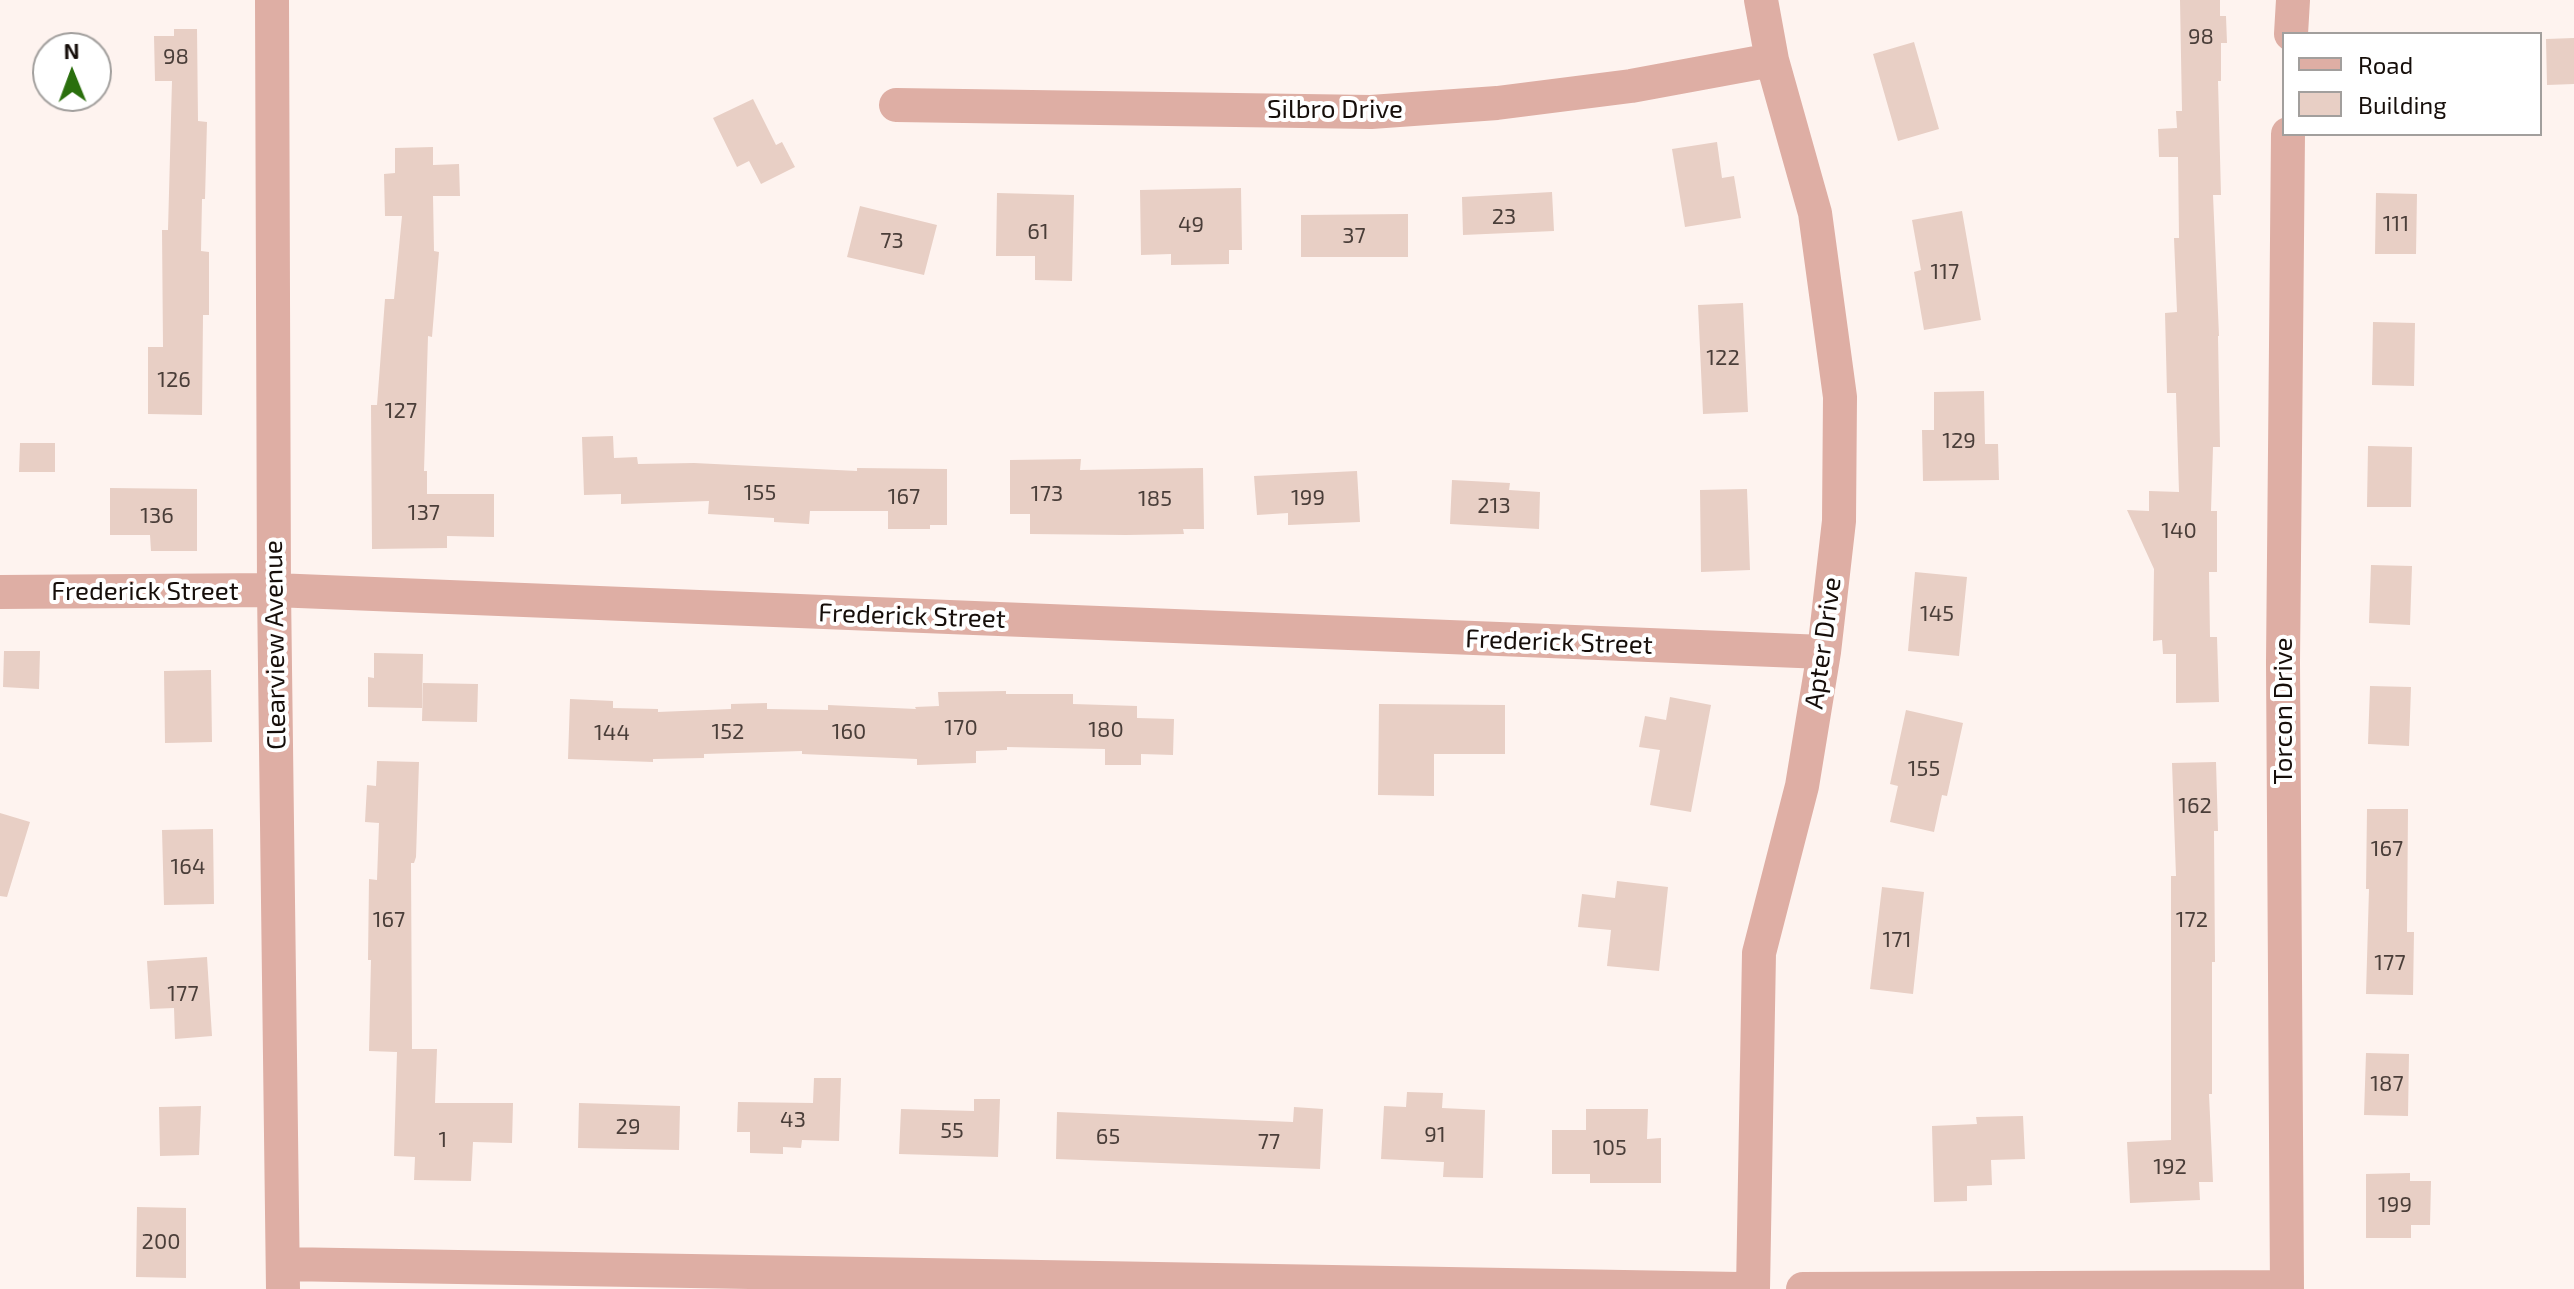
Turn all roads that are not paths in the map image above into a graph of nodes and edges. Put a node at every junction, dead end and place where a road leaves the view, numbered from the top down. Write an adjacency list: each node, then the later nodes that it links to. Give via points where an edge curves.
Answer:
1 (272, 0): 8 (street, Clearview Avenue)
2 (1761, 0): 5 (street, Apter Drive)
3 (2293, 0): 4 (street)
4 (2291, 32)
5 (1772, 60): 6 (street, Silbro Drive, via 1616,88 1371,112); 10 (street, Apter Drive, via 1815,213 1840,397 1839,521)
6 (896, 105)
7 (2288, 136): 12 (street, Torcon Drive, via 2283,646)
8 (274, 590): 9 (street, Frederick Street); 10 (street, Frederick Street); 11 (street, Clearview Avenue)
9 (0, 592)
10 (1824, 652): 14 (street, Apter Drive, via 1802,786 1759,953)
11 (283, 1276): 13 (street)
12 (2287, 1288): 15 (street)
13 (1740, 1289)
14 (1753, 1289)
15 (1803, 1289)

